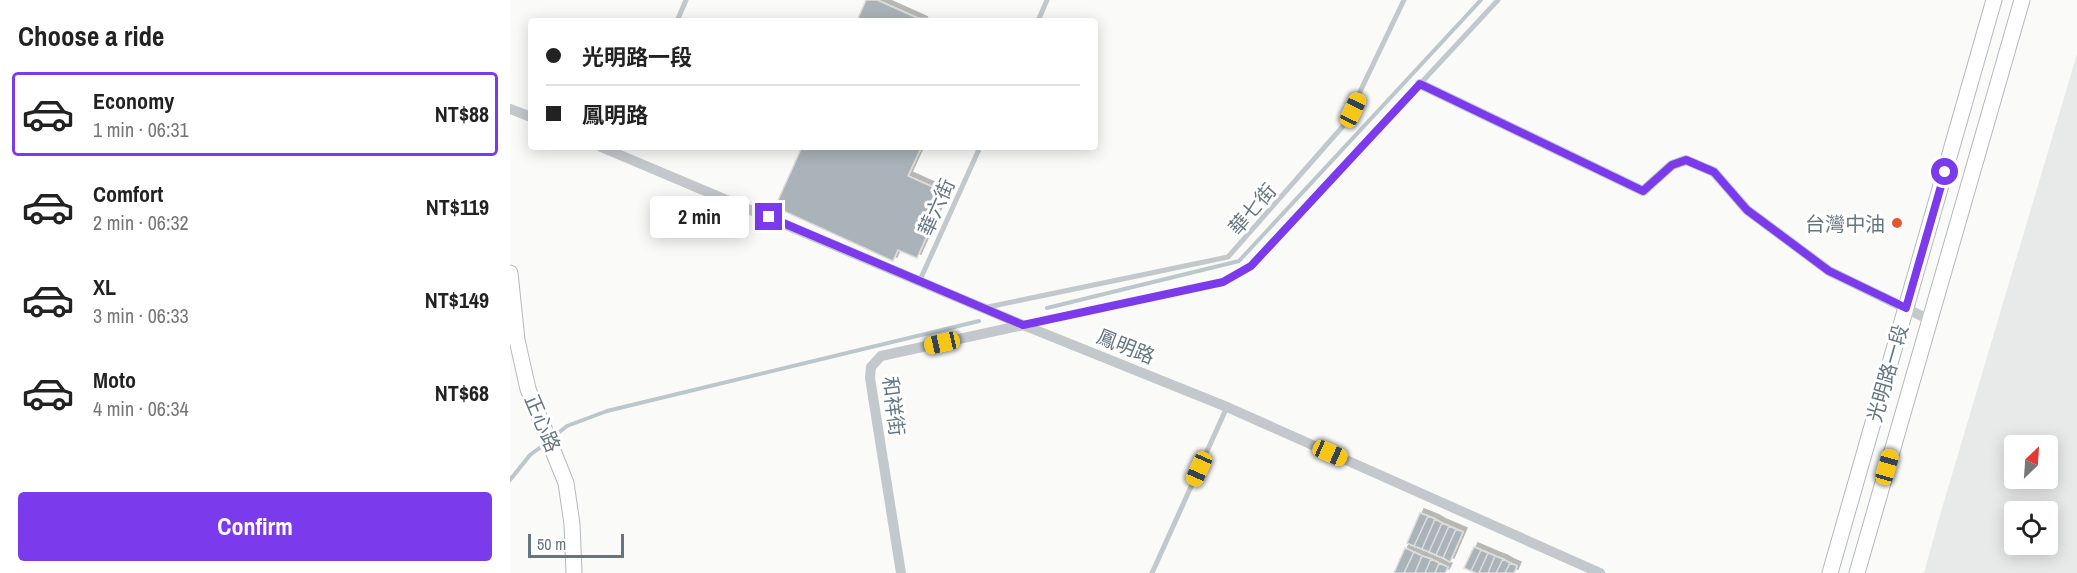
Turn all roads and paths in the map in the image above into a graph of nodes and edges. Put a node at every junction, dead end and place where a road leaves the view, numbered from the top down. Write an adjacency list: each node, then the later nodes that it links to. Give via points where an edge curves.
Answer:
1 (686, 0): 7 (lane)
2 (1047, 0): 8 (lane)
3 (1404, 0): 18 (lane, 華七街, via 1344,125 1228,257)
4 (1498, 0): 9 (lane)
5 (1994, 0): 14 (street, 光明路一段)
6 (2022, 0): 15 (street, 光明路一段)
7 (678, 18)
8 (1039, 18)
9 (1420, 84): 19 (street, via 1643,191 1672,165 1686,160 1714,172 1747,210 1829,271); 21 (lane, via 1239,275 1223,282)
10 (510, 109): 11 (street)
11 (528, 116)
12 (619, 150): 17 (street, 鳳明路)
13 (979, 150): 17 (lane, 華六街)
14 (1945, 172): 15 (street); 19 (street, 光明路一段)
15 (1971, 178): 20 (street, 光明路一段)
16 (510, 273): 22 (street, 正心路)
17 (920, 280): 18 (street, 鳳明路)
18 (986, 308): 21 (street, 鳳明路)
19 (1906, 308): 20 (street); 29 (street, 光明路一段)
20 (1930, 321): 30 (street, 光明路一段)
21 (1023, 325): 24 (street, 鳳明路); 26 (street, 和祥街, via 881,356 872,367 870,378)
22 (517, 340): 23 (lane); 25 (street, 正心路, via 528,389 566,483)
23 (510, 356)
24 (1227, 406): 27 (lane); 28 (street, 鳳明路)
25 (574, 573)
26 (901, 573)
27 (1152, 573)
28 (1600, 573)
29 (1830, 573)
30 (1857, 573)

